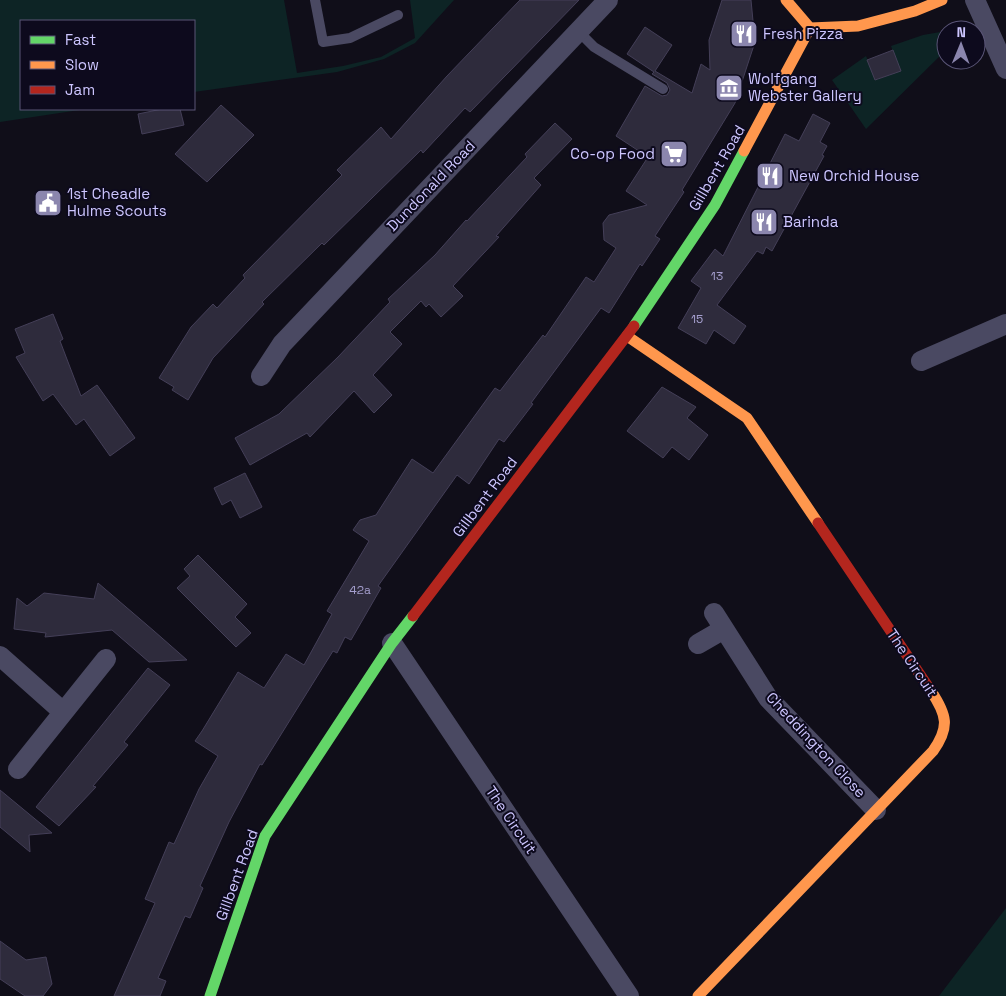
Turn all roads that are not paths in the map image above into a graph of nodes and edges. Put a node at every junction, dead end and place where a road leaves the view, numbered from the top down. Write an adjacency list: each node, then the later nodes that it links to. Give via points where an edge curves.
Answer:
1 (315, 0): 6 (lane, via 323,42 350,38)
2 (608, 0): 8 (street, Dundonald Road)
3 (786, 0): 7 (street)
4 (942, 0): 7 (street, via 915,11 858,26)
5 (975, 0): 9 (street)
6 (398, 15)
7 (810, 28): 12 (street, Gillbent Road, via 714,205)
8 (578, 31): 10 (lane, via 594,47); 14 (street, Dundonald Road, via 282,344)
9 (1006, 69)
10 (663, 88)
11 (1006, 324): 13 (street)
12 (627, 336): 15 (street, Gillbent Road); 21 (street, The Circuit, via 747,418 943,710 944,735 933,751)
13 (921, 361)
14 (261, 376)
15 (392, 643): 22 (street, Gillbent Road, via 265,836); 23 (street, The Circuit)
16 (698, 644): 21 (street, Cheddington Close, via 719,621 768,698)
17 (0, 656): 19 (street)
18 (106, 660): 19 (street)
19 (62, 711): 20 (street)
20 (18, 769)
21 (876, 810): 24 (street, The Circuit)
22 (210, 996)
23 (629, 996)
24 (698, 996)

